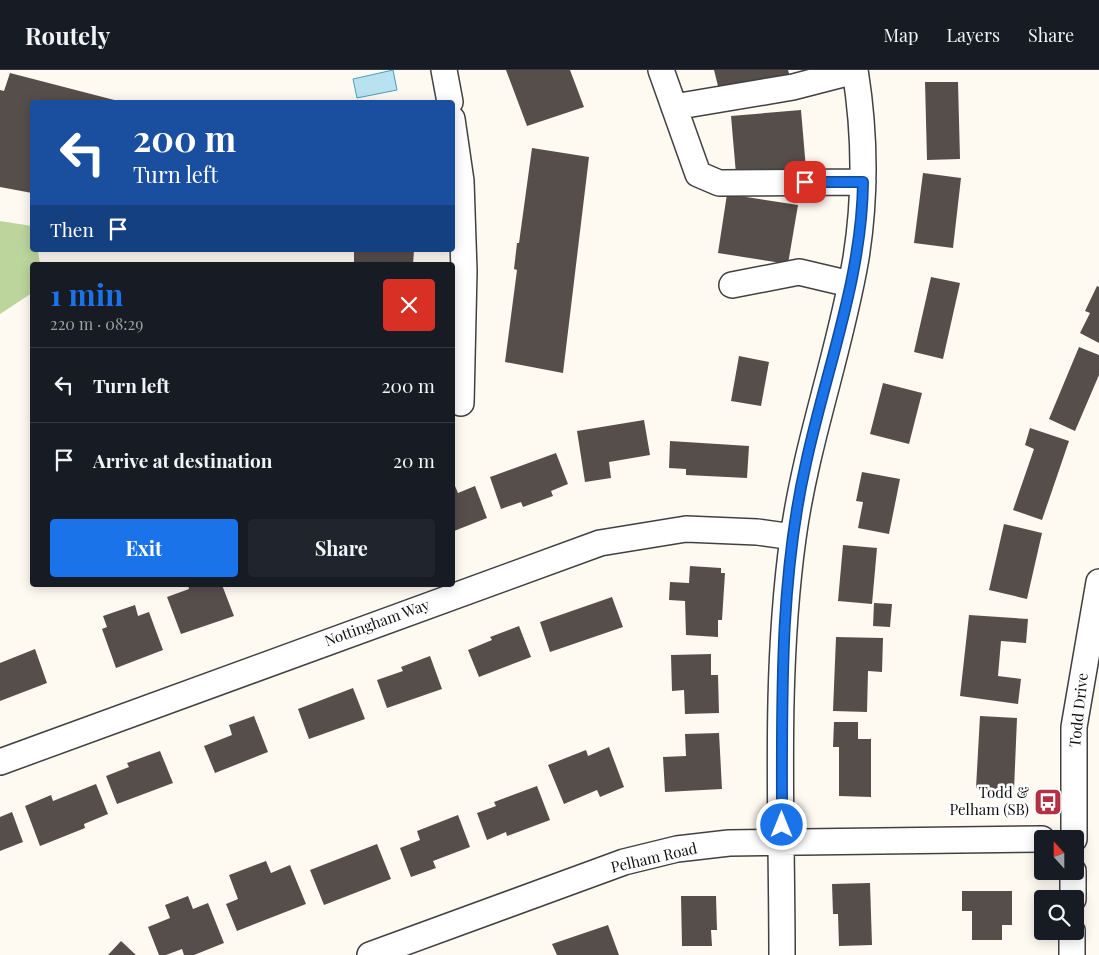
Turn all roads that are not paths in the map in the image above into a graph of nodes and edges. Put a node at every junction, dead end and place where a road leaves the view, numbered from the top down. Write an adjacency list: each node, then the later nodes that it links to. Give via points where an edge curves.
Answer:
1 (444, 70): 4 (street)
2 (660, 70): 5 (street)
3 (855, 71): 5 (street, via 793,87); 7 (street, via 863,131)
4 (450, 100)
5 (674, 107): 7 (street, via 698,174 719,183)
6 (455, 140): 10 (street, via 461,181 464,271)
7 (863, 182): 8 (street, via 856,258)
8 (850, 284): 9 (street, via 799,272); 11 (street, via 805,464)
9 (732, 285)
10 (461, 403)
11 (793, 537): 13 (street, Nottingham Way, via 686,529 600,542); 16 (street, via 784,616)
12 (1099, 582): 14 (street, Todd Drive, via 1074,727)
13 (0, 762)
14 (1074, 830)
15 (1034, 839): 16 (street, Pelham Road)
16 (782, 843): 18 (street, Pelham Road, via 728,843 677,849 624,862); 19 (street)
17 (1072, 940): 20 (street)
18 (370, 955)
19 (782, 955)
20 (1072, 955)

